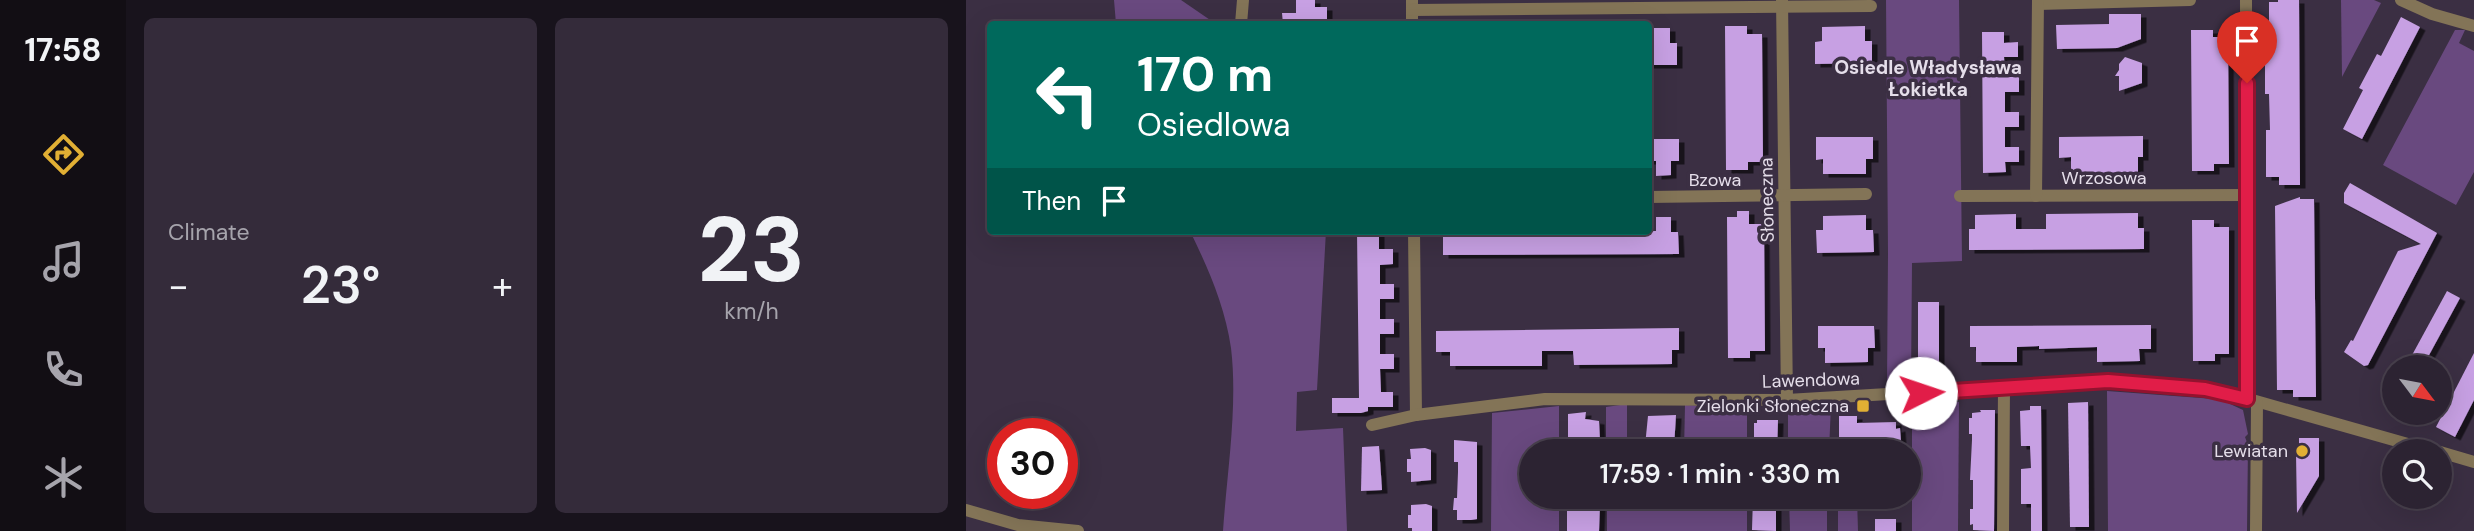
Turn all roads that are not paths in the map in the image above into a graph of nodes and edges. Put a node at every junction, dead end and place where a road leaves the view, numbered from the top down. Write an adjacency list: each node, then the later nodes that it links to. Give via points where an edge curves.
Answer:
1 (1243, 0): 9 (street)
2 (2190, 0): 5 (street)
3 (2246, 0): 12 (street)
4 (2401, 0): 10 (street)
5 (2038, 2): 14 (street)
6 (1782, 3): 7 (street); 8 (street); 16 (street, Słoneczna)
7 (1412, 5)
8 (1871, 6)
9 (1241, 21)
10 (2474, 26)
11 (1866, 194): 16 (street, Bzowa)
12 (2248, 195): 14 (street, Wrzosowa); 20 (street)
13 (1960, 196): 14 (street, Wrzosowa)
14 (2036, 196)
15 (1652, 197): 16 (street, Bzowa)
16 (1784, 197): 19 (street, Słoneczna)
17 (1414, 235): 21 (street)
18 (2004, 387): 19 (street, Lawendowa); 20 (street, Lawendowa, via 2108,381 2205,389); 28 (street)
19 (1787, 400): 21 (street, Lawendowa, via 1545,399)
20 (2252, 401): 23 (street, Lawendowa); 29 (street)
21 (1416, 415): 22 (street, Lawendowa)
22 (1372, 425)
23 (2391, 439)
24 (2452, 456): 25 (street, Lawendowa)
25 (2474, 462)
26 (966, 510): 27 (street, via 1006,523)
27 (1078, 531)
28 (2003, 531)
29 (2256, 531)

